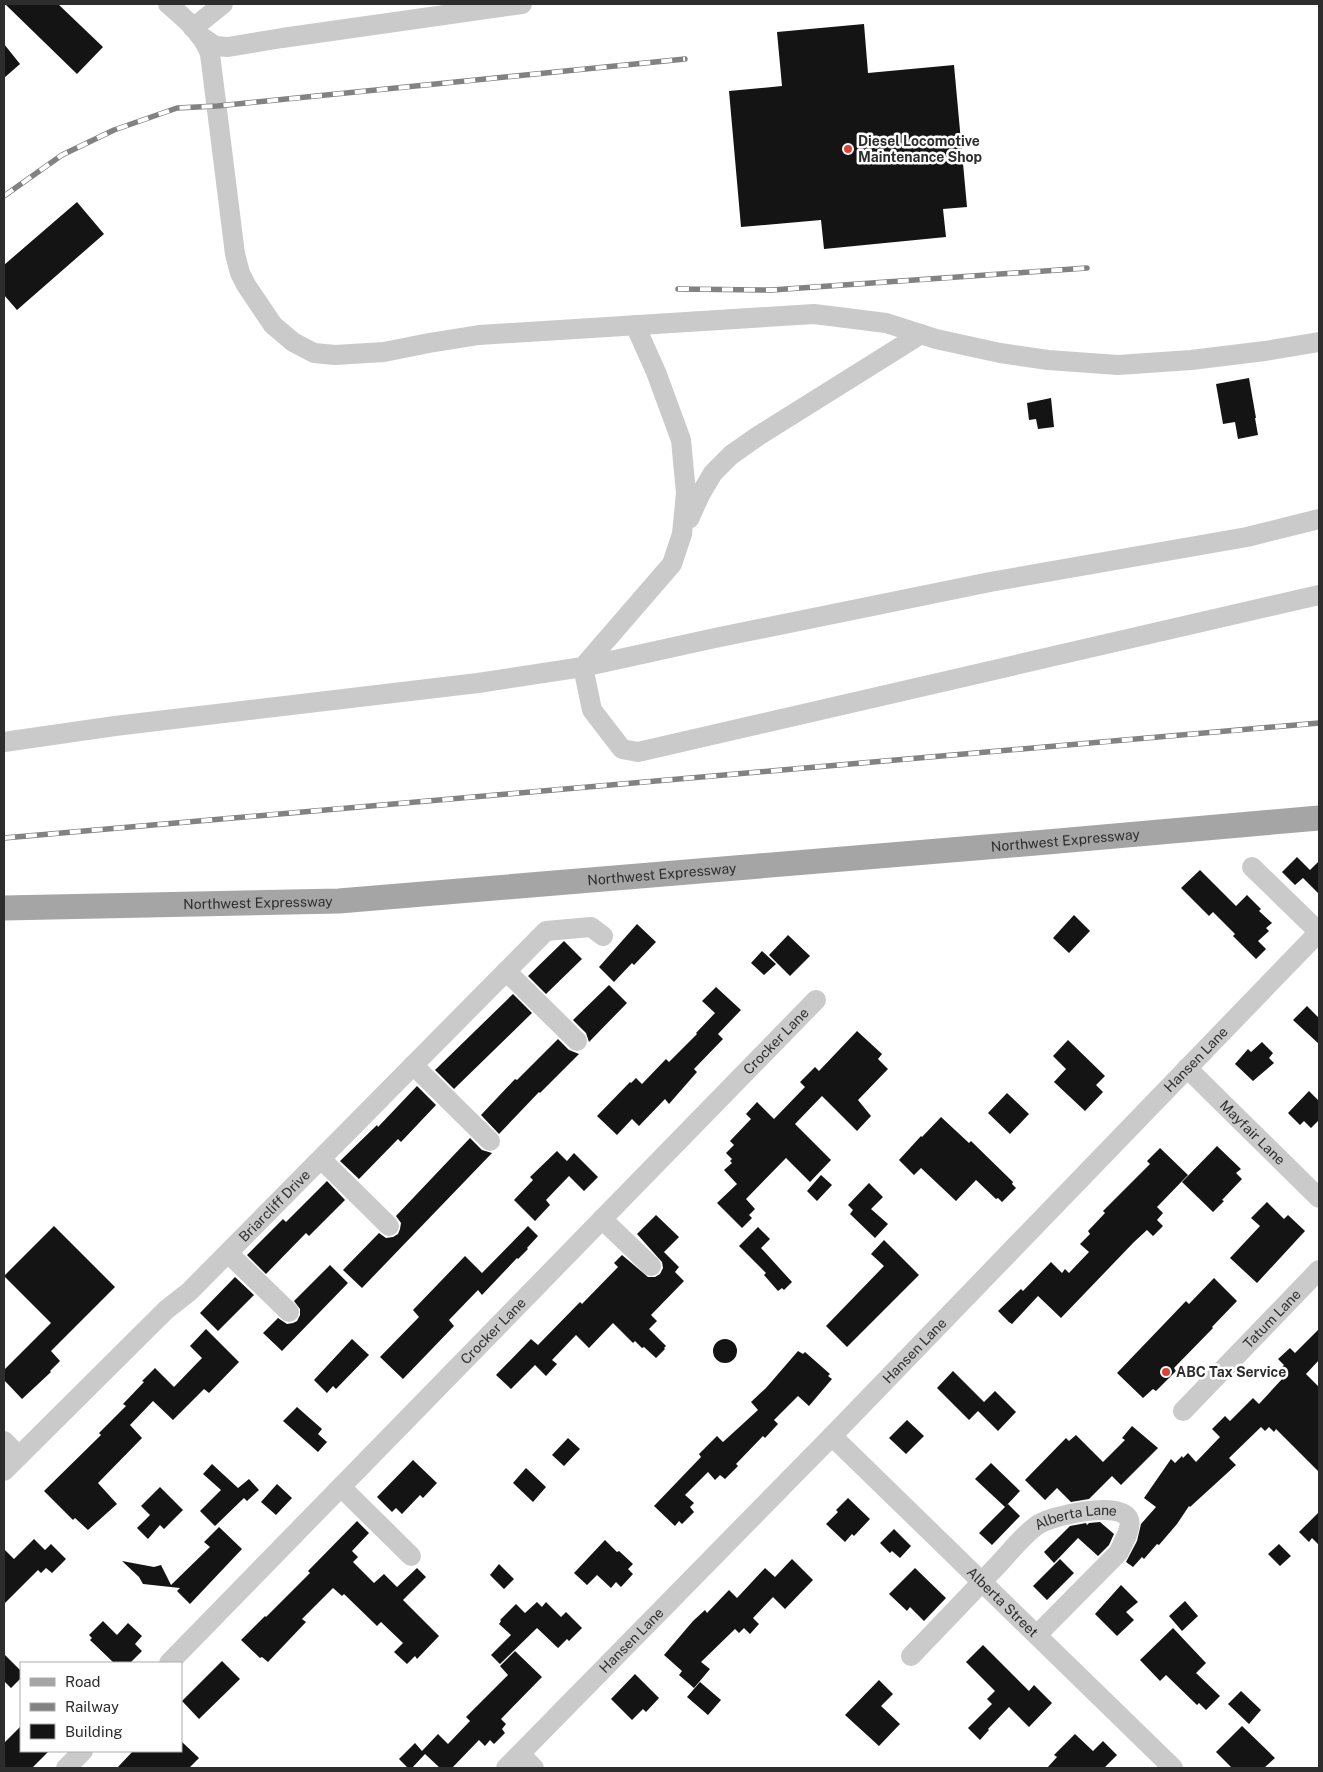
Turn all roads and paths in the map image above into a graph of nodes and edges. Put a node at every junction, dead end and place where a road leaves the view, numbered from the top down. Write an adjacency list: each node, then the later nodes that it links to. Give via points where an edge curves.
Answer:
1 (168, 4): 4 (street)
2 (223, 4): 4 (street)
3 (522, 4): 4 (street, via 228,47 215,46)
4 (196, 31): 5 (street, via 210,54 240,273 273,325 293,342 314,353 334,355 384,352 479,335)
5 (635, 325): 6 (street, via 814,314 886,323); 9 (street, via 681,440 686,493)
6 (921, 334): 7 (street, via 1000,353 1118,365 1191,360); 9 (street, via 732,455 713,472)
7 (1319, 342)
8 (1319, 519): 11 (street, via 1247,538 990,582)
9 (682, 534): 11 (street, via 672,564)
10 (1319, 595): 11 (street, via 638,752 622,749 592,710)
11 (583, 667): 12 (street)
12 (4, 742)
13 (1319, 818): 15 (main road, Northwest Expressway, via 339,901)
14 (1252, 867): 16 (street)
15 (4, 908)
16 (1319, 932): 22 (street, Hansen Lane)
17 (603, 936): 18 (street, Briarcliff Drive, via 591,927 548,929)
18 (506, 971): 20 (street); 21 (street, Briarcliff Drive)
19 (816, 1000): 26 (street, Crocker Lane)
20 (577, 1042)
21 (413, 1066): 23 (street); 24 (street, Briarcliff Drive)
22 (1187, 1068): 25 (street, Mayfair Lane); 33 (street, Hansen Lane)
23 (490, 1141)
24 (320, 1159): 27 (street); 28 (street, Briarcliff Drive)
25 (1319, 1198)
26 (602, 1219): 29 (street); 37 (street, Crocker Lane)
27 (389, 1226)
28 (228, 1253): 31 (street); 35 (street, Briarcliff Drive, via 190,1291 166,1309)
29 (651, 1266)
30 (1319, 1270): 32 (street, Tatum Lane)
31 (289, 1312)
32 (1183, 1411)
33 (832, 1436): 39 (street, Alberta Street); 44 (street, Hansen Lane)
34 (4, 1441): 35 (street)
35 (19, 1456): 36 (street, Briarcliff Drive)
36 (4, 1471)
37 (341, 1487): 38 (street); 42 (street, Crocker Lane)
38 (411, 1556)
39 (982, 1582): 40 (street, Alberta Street); 40 (street, Alberta Lane, via 1042,1523 1086,1511 1108,1509 1124,1513 1129,1524 1119,1552); 41 (street)
40 (1037, 1635): 47 (street, Alberta Street)
41 (911, 1656)
42 (170, 1662)
43 (82, 1752): 45 (street)
44 (513, 1761): 46 (street)
45 (66, 1768)
46 (534, 1768)
47 (1173, 1768)

